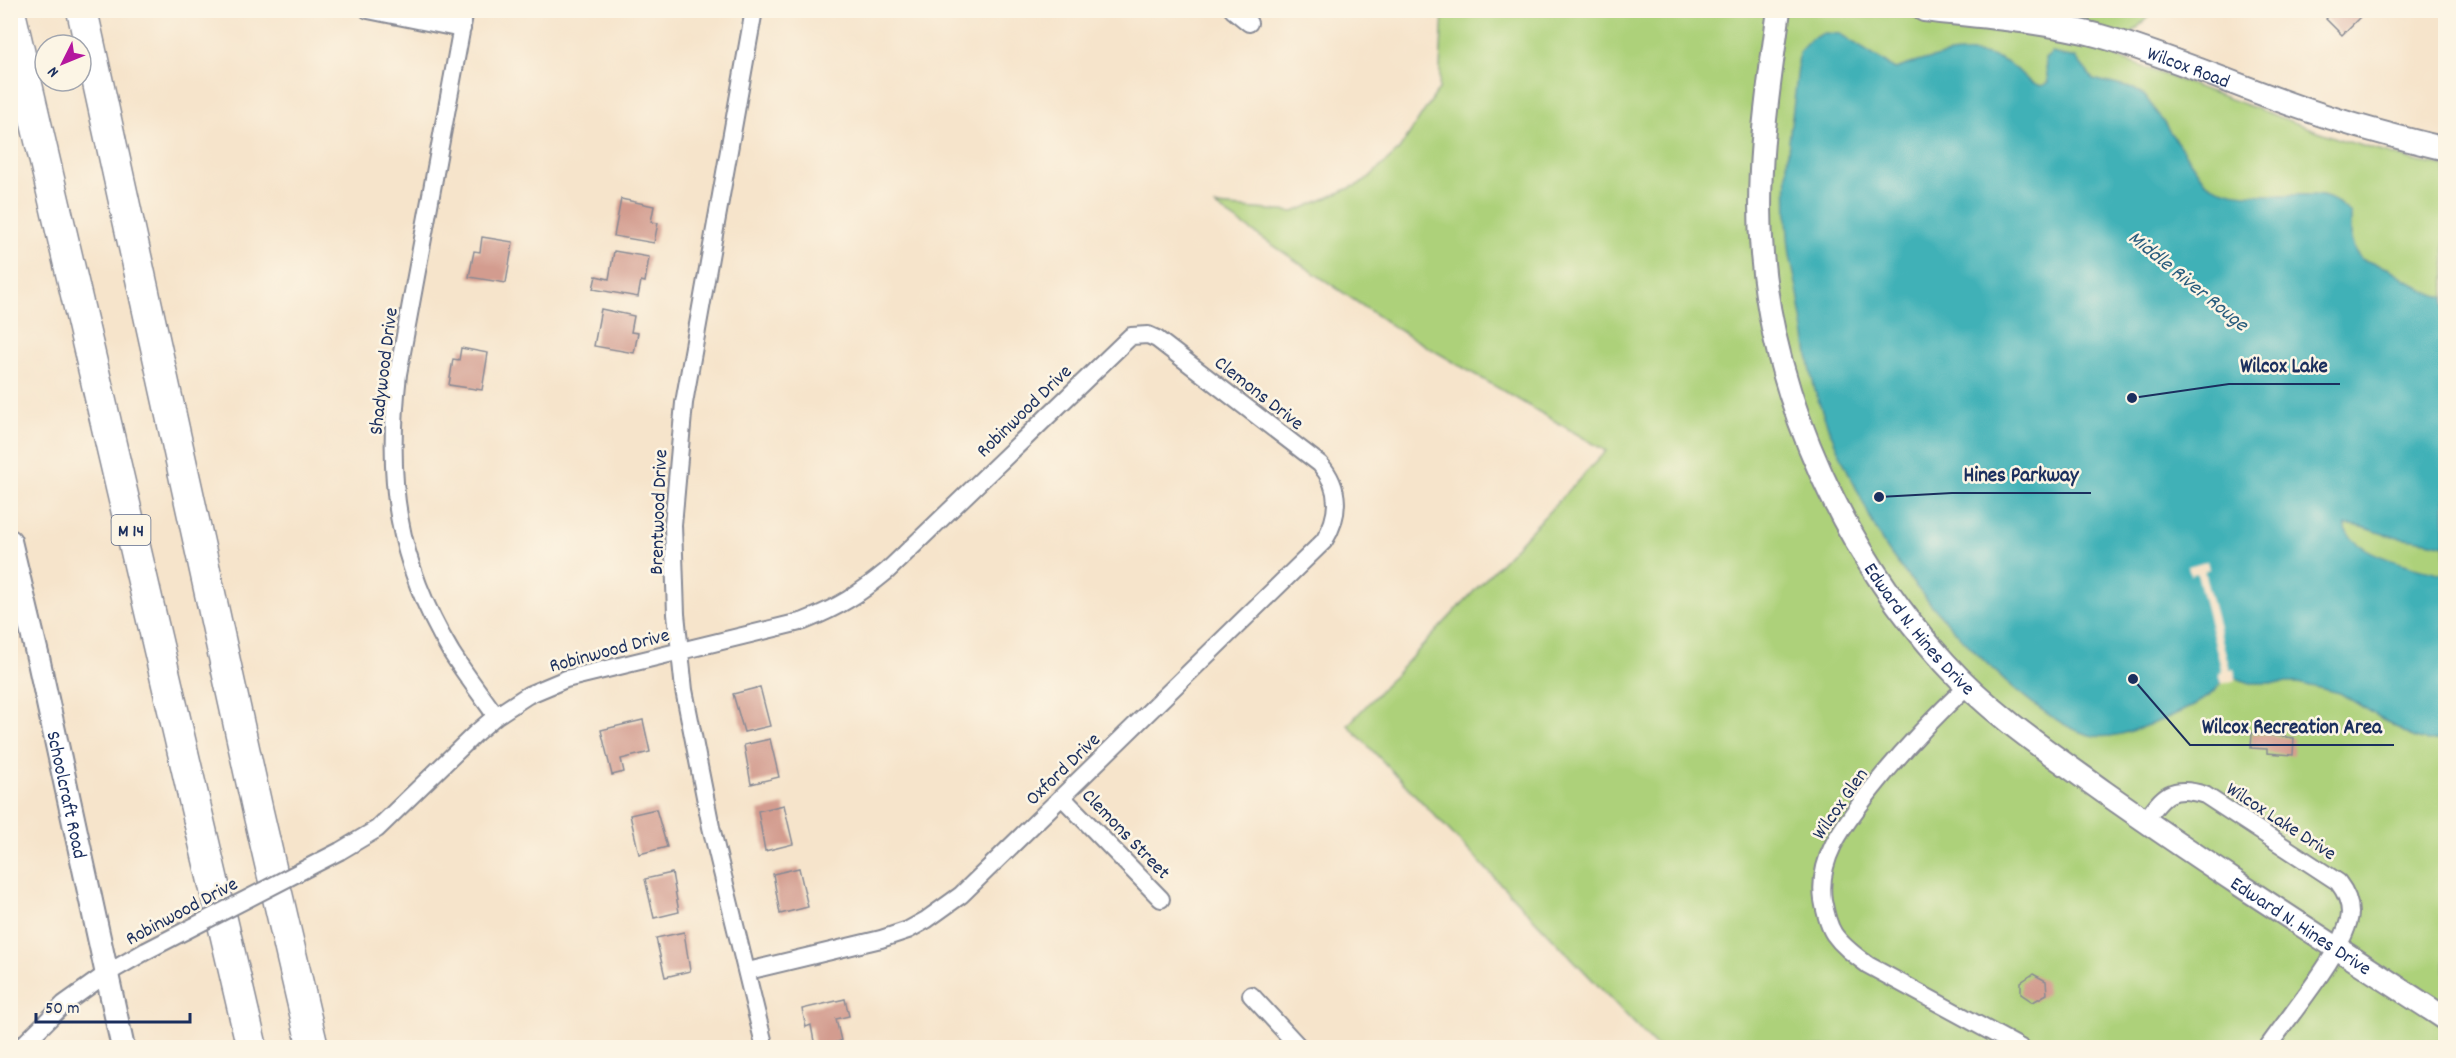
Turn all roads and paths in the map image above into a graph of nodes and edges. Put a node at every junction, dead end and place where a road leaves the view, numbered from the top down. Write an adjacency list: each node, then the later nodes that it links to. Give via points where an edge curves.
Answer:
1 (82, 10): 29 (highway)
2 (368, 10): 10 (street)
3 (465, 10): 10 (street, Shadywood Drive)
4 (754, 10): 15 (street, Brentwood Drive, via 684,403 673,525)
5 (1233, 10): 9 (street)
6 (1779, 10): 16 (street, Edward N. Hines Drive, via 1759,184 1766,289 1782,363 1810,444 1864,552 1914,626)
7 (1924, 10): 11 (street, Wilcox Road, via 2028,22 2098,36 2308,111)
8 (10, 12): 28 (highway, M 14)
9 (1249, 23)
10 (462, 29): 17 (street, Shadywood Drive, via 398,374 393,465 400,527 417,586 452,654)
11 (2445, 149)
12 (1139, 334): 13 (street, Clemons Drive, via 1157,339 1320,464 1332,482); 15 (street, Robinwood Drive, via 1124,340 859,594 804,621)
13 (1336, 500): 18 (street, Oxford Drive, via 1334,521 1324,542)
14 (10, 541): 23 (street, Schoolcraft Road)
15 (680, 652): 17 (street, Robinwood Drive, via 566,679 528,695); 22 (street, Brentwood Drive, via 711,827)
16 (1967, 686): 19 (street, Edward N. Hines Drive, via 2039,745); 32 (street, Wilcox Glen, via 1904,748 1848,820 1828,852 1821,888 1834,933 1868,965)
17 (496, 716): 23 (street, Robinwood Drive, bridge, via 383,824 340,851)
18 (1062, 797): 20 (street, Clemons Street); 22 (street, Oxford Drive, via 961,896 926,920 881,939)
19 (2145, 821): 21 (street, Edward N. Hines Drive); 21 (street, Wilcox Lake Drive, via 2167,794 2191,790 2267,834 2338,882 2344,891 2350,912)
20 (1161, 899)
21 (2337, 948): 25 (street, Edward N. Hines Drive); 33 (street)
22 (748, 970): 30 (street, Brentwood Drive)
23 (106, 974): 26 (street, Robinwood Drive, via 64,1004); 27 (street, Schoolcraft Road)
24 (1251, 995): 31 (street)
25 (2445, 1019)
26 (20, 1047)
27 (123, 1047)
28 (252, 1047)
29 (313, 1047)
30 (765, 1047)
31 (1300, 1047)
32 (2020, 1047)
33 (2267, 1047)

